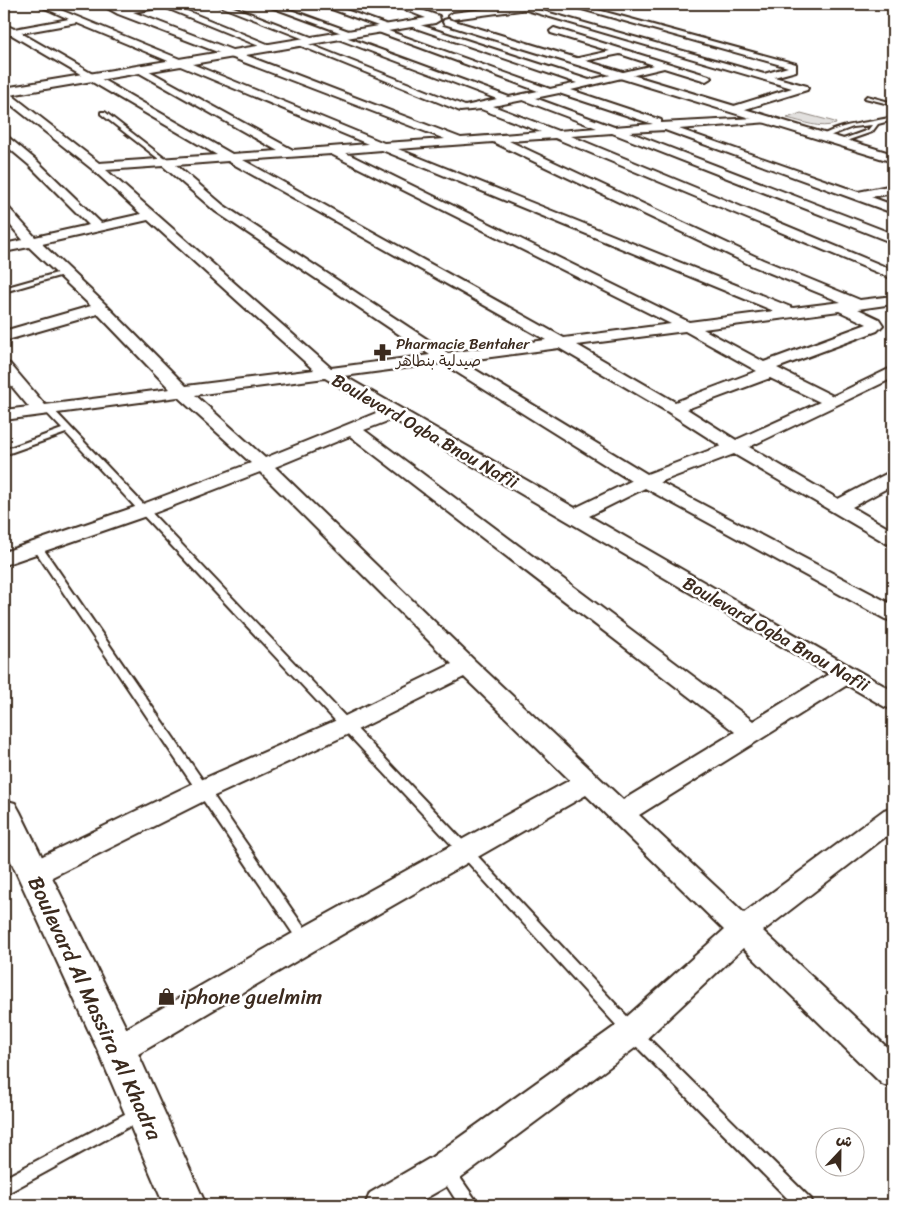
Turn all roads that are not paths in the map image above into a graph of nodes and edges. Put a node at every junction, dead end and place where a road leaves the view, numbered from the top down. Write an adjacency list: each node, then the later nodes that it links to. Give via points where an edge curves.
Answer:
1 (10, 4): 12 (street)
2 (40, 4): 17 (street)
3 (104, 4): 14 (street)
4 (160, 4): 14 (street); 29 (street)
5 (219, 4): 26 (street)
6 (267, 4): 23 (street)
7 (322, 4): 19 (street)
8 (395, 4): 16 (street)
9 (510, 4): 13 (street)
10 (543, 4): 13 (street)
11 (568, 4): 24 (street)
12 (4, 5)
13 (522, 7): 15 (street); 28 (street)
14 (122, 12): 17 (street); 31 (street)
15 (476, 14): 16 (street)
16 (449, 20): 18 (street); 32 (street)
17 (76, 21): 21 (street); 33 (street)
18 (413, 24): 19 (street); 40 (street)
19 (392, 28): 20 (street)
20 (377, 30): 23 (street); 41 (street)
21 (7, 31): 38 (street)
22 (554, 31): 30 (street)
23 (353, 34): 25 (street)
24 (689, 36): 28 (street); 37 (street, via 792,66 792,69)
25 (337, 37): 26 (street); 45 (street)
26 (315, 40): 27 (street)
27 (298, 43): 29 (street); 47 (street, via 453,106 464,109)
28 (653, 44): 30 (street); 37 (street)
29 (272, 48): 31 (street)
30 (621, 51): 32 (street); 34 (street)
31 (234, 54): 33 (street); 59 (street)
32 (577, 61): 36 (street)
33 (178, 63): 35 (street); 61 (street)
34 (665, 65): 36 (street); 39 (street)
35 (139, 69): 38 (street); 63 (street)
36 (622, 75): 40 (street); 48 (street)
37 (765, 76): 48 (street, via 802,89)
38 (93, 77): 42 (street); 64 (street)
39 (706, 78)
40 (588, 83): 41 (street)
41 (554, 91): 43 (street); 53 (street)
42 (4, 93): 67 (street, Boulevard Oqba Bnou Nafii)
43 (523, 97): 45 (street); 54 (street)
44 (867, 97): 46 (lane)
45 (508, 100): 47 (street)
46 (893, 104)
47 (483, 106): 55 (street)
48 (736, 109): 51 (street)
49 (103, 113): 66 (lane)
50 (893, 118): 52 (lane)
51 (769, 119): 53 (street); 56 (street)
52 (876, 123): 56 (lane, via 852,126); 60 (lane, via 870,131)
53 (664, 126): 54 (street); 69 (street)
54 (613, 130): 55 (street); 70 (street)
55 (556, 134): 57 (street); 74 (street)
56 (824, 136): 60 (street)
57 (495, 138): 59 (street); 83 (street, via 758,263)
58 (4, 140): 75 (street, via 33,163)
59 (461, 141): 61 (street)
60 (841, 141): 65 (street)
61 (383, 146): 62 (street); 87 (street)
62 (332, 150): 63 (street); 88 (street)
63 (291, 153): 64 (street)
64 (232, 157): 66 (street); 90 (street)
65 (893, 158)
66 (166, 162): 67 (street); 91 (street, via 219,208)
67 (96, 167): 73 (street, Boulevard Oqba Bnou Nafii)
68 (893, 189): 69 (street)
69 (858, 196): 70 (street); 71 (street)
70 (814, 208): 74 (street); 76 (street)
71 (893, 209)
72 (4, 210): 77 (street)
73 (150, 216): 75 (street); 95 (street, Boulevard Oqba Bnou Nafii)
74 (761, 221): 80 (street)
75 (98, 227): 77 (street)
76 (893, 239)
77 (32, 242): 78 (street); 79 (street)
78 (4, 248)
79 (64, 273): 81 (lane); 85 (street)
80 (893, 275)
81 (4, 290)
82 (893, 300): 83 (street)
83 (867, 304): 84 (street); 86 (street)
84 (842, 307): 87 (street); 93 (street, via 875,325)
85 (101, 308): 89 (street); 96 (street)
86 (893, 308)
87 (792, 314): 88 (street)
88 (688, 327): 90 (street); 93 (street)
89 (4, 336)
90 (562, 343): 91 (street); 98 (street)
91 (445, 358): 95 (street); 108 (street)
92 (4, 367): 99 (street)
93 (767, 370): 97 (street); 98 (street)
94 (893, 372): 97 (street)
95 (327, 373): 96 (street); 100 (street, Boulevard Oqba Bnou Nafii)
96 (182, 392): 99 (street); 106 (street)
97 (833, 402): 104 (street)
98 (674, 408): 104 (street)
99 (45, 409): 101 (street); 103 (lane)
100 (392, 413): 102 (street); 111 (street, Boulevard Oqba Bnou Nafii)
101 (4, 415)
102 (351, 429): 106 (street); 120 (street)
103 (67, 430): 105 (lane); 110 (lane)
104 (735, 447): 108 (street); 109 (street)
105 (4, 453)
106 (263, 465): 110 (street); 116 (street)
107 (893, 478): 109 (street)
108 (645, 481): 111 (street); 115 (street)
109 (837, 507): 112 (street)
110 (142, 511): 113 (street); 119 (lane)
111 (572, 517): 117 (street, Boulevard Oqba Bnou Nafii)
112 (893, 539)
113 (37, 546): 114 (street); 122 (lane)
114 (4, 560)
115 (893, 614)
116 (467, 666): 119 (street); 121 (street)
117 (847, 674): 118 (street, Boulevard Oqba Bnou Nafii); 120 (street)
118 (893, 701)
119 (345, 726): 122 (street); 126 (lane)
120 (751, 732): 124 (street)
121 (588, 782): 124 (street); 126 (street)
122 (203, 790): 127 (street); 129 (lane)
123 (4, 812): 127 (street, Boulevard Al Massira Al Khadra)
124 (621, 814): 128 (street)
125 (893, 817): 128 (street)
126 (466, 852): 129 (street); 130 (lane)
127 (34, 873): 131 (street, Boulevard Al Massira Al Khadra)
128 (743, 930): 130 (street); 132 (street)
129 (305, 941): 131 (street)
130 (632, 1032): 134 (street); 139 (lane)
131 (117, 1050): 133 (street, Boulevard Al Massira Al Khadra)
132 (893, 1074)
133 (143, 1111): 135 (lane); 136 (street, Boulevard Al Massira Al Khadra)
134 (444, 1169): 137 (street); 138 (lane)
135 (4, 1187)
136 (184, 1205)
137 (382, 1205)
138 (469, 1205)
139 (805, 1205)

